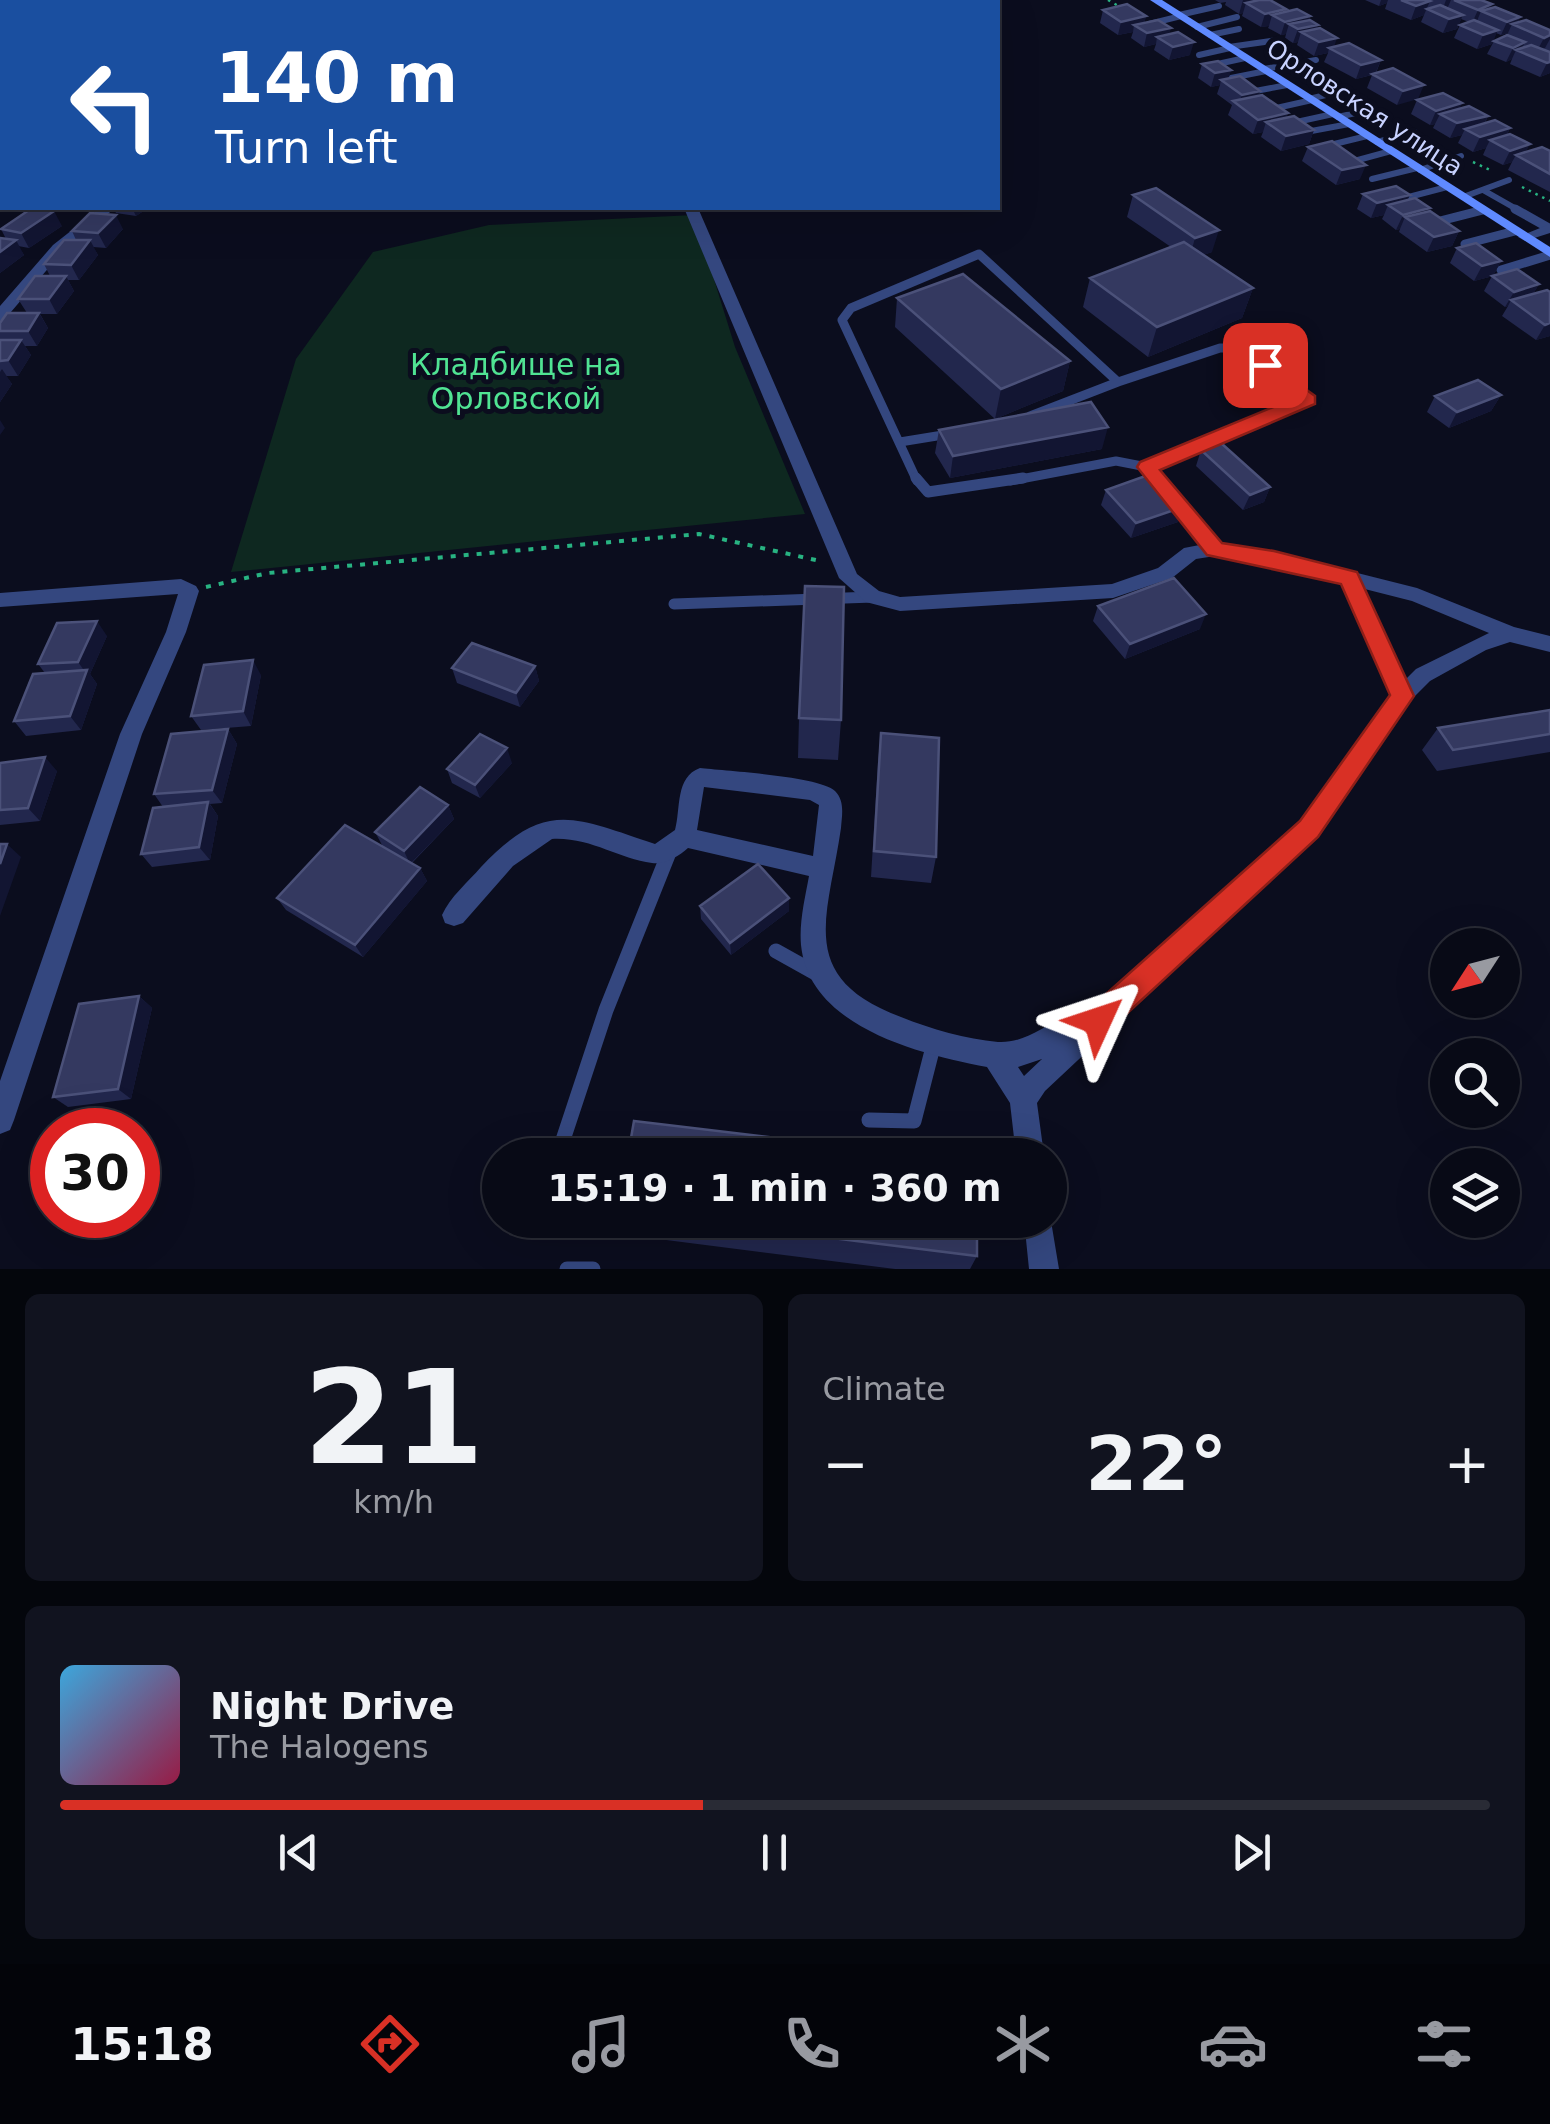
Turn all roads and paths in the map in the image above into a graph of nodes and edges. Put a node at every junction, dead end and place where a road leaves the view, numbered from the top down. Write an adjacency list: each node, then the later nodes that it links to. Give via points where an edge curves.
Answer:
1 (1161, 1): 3 (main road, Орловская улица)
2 (1219, 6): 3 (lane)
3 (1180, 16): 5 (lane); 7 (main road, Орловская улица)
4 (1237, 17): 7 (lane)
5 (1149, 24)
6 (1239, 29): 7 (lane)
7 (1201, 32): 9 (main road, Орловская улица)
8 (1278, 40): 9 (lane)
9 (1229, 47): 10 (lane); 11 (main road, Орловская улица)
10 (1199, 55)
11 (1246, 58): 13 (lane); 14 (main road, Орловская улица)
12 (1316, 60): 14 (lane)
13 (1213, 65)
14 (1265, 70): 15 (lane); 16 (main road, Орловская улица)
15 (1232, 78)
16 (1287, 84): 18 (lane); 19 (main road, Орловская улица)
17 (1342, 90): 19 (lane)
18 (1250, 92)
19 (1310, 99): 20 (lane); 22 (main road, Орловская улица)
20 (1272, 108)
21 (1373, 109): 22 (lane)
22 (1340, 118): 23 (lane); 24 (lane); 26 (main road, Орловская улица)
23 (1292, 122)
24 (1306, 132)
25 (1415, 132): 26 (lane)
26 (1372, 139): 27 (lane); 28 (main road, Орловская улица)
27 (1326, 146)
28 (1391, 151): 30 (lane); 31 (main road, Орловская улица)
29 (1461, 156): 31 (lane)
30 (1348, 163)
31 (1419, 169): 32 (lane); 34 (main road, Орловская улица)
32 (1372, 179)
33 (1509, 180): 35 (lane)
34 (1447, 187): 36 (main road, Орловская улица); 37 (lane)
35 (1484, 190): 36 (lane); 42 (lane)
36 (1463, 197): 40 (main road, Орловская улица)
37 (1401, 199)
38 (106, 210): 47 (street, via 58,248)
39 (692, 210): 54 (street)
40 (1483, 210): 41 (lane); 43 (main road, Орловская улица)
41 (1436, 222)
42 (1550, 228): 43 (street)
43 (1520, 234): 44 (lane); 45 (main road, Орловская улица)
44 (1465, 244)
45 (1550, 254): 46 (lane)
46 (1501, 270)
47 (0, 316)
48 (1118, 382): 49 (lane); 51 (lane, via 979,254 851,308 842,320); 52 (lane, via 1236,348 1309,400)
49 (1020, 420)
50 (968, 431): 51 (lane)
51 (900, 442): 52 (lane, via 928,492 1116,461)
52 (1147, 467): 53 (lane)
53 (1215, 549): 55 (street); 57 (street, via 1191,553 1141,583 1084,595 900,604)
54 (844, 566): 56 (path, via 699,534 268,572); 57 (street)
55 (1349, 578): 60 (street, via 1417,595); 62 (lane)
56 (189, 591): 58 (street, via 181,586); 72 (street, via 131,734)
57 (873, 596): 59 (lane)
58 (0, 600)
59 (674, 604)
60 (1510, 634): 61 (street); 62 (street, via 1423,675)
61 (1550, 644)
62 (1402, 696): 68 (street, via 1309,829)
63 (677, 844): 64 (street); 64 (street, via 700,777 814,791 832,812); 65 (street, via 655,854 562,826 546,829 526,839); 74 (lane, via 606,1010)
64 (822, 868): 67 (street, via 812,926)
65 (454, 915)
66 (776, 951): 67 (lane)
67 (819, 975): 69 (street, via 851,1007)
68 (1098, 1021): 70 (street, via 1076,1023 1025,1053); 71 (street)
69 (935, 1039): 70 (street); 73 (lane, via 914,1121)
70 (995, 1054): 71 (street)
71 (1024, 1099): 75 (street)
72 (0, 1120)
73 (870, 1120)
74 (564, 1138)
75 (1028, 1138)
76 (1040, 1238): 79 (street)
77 (567, 1269): 78 (lane)
78 (593, 1269)
79 (1044, 1269)

